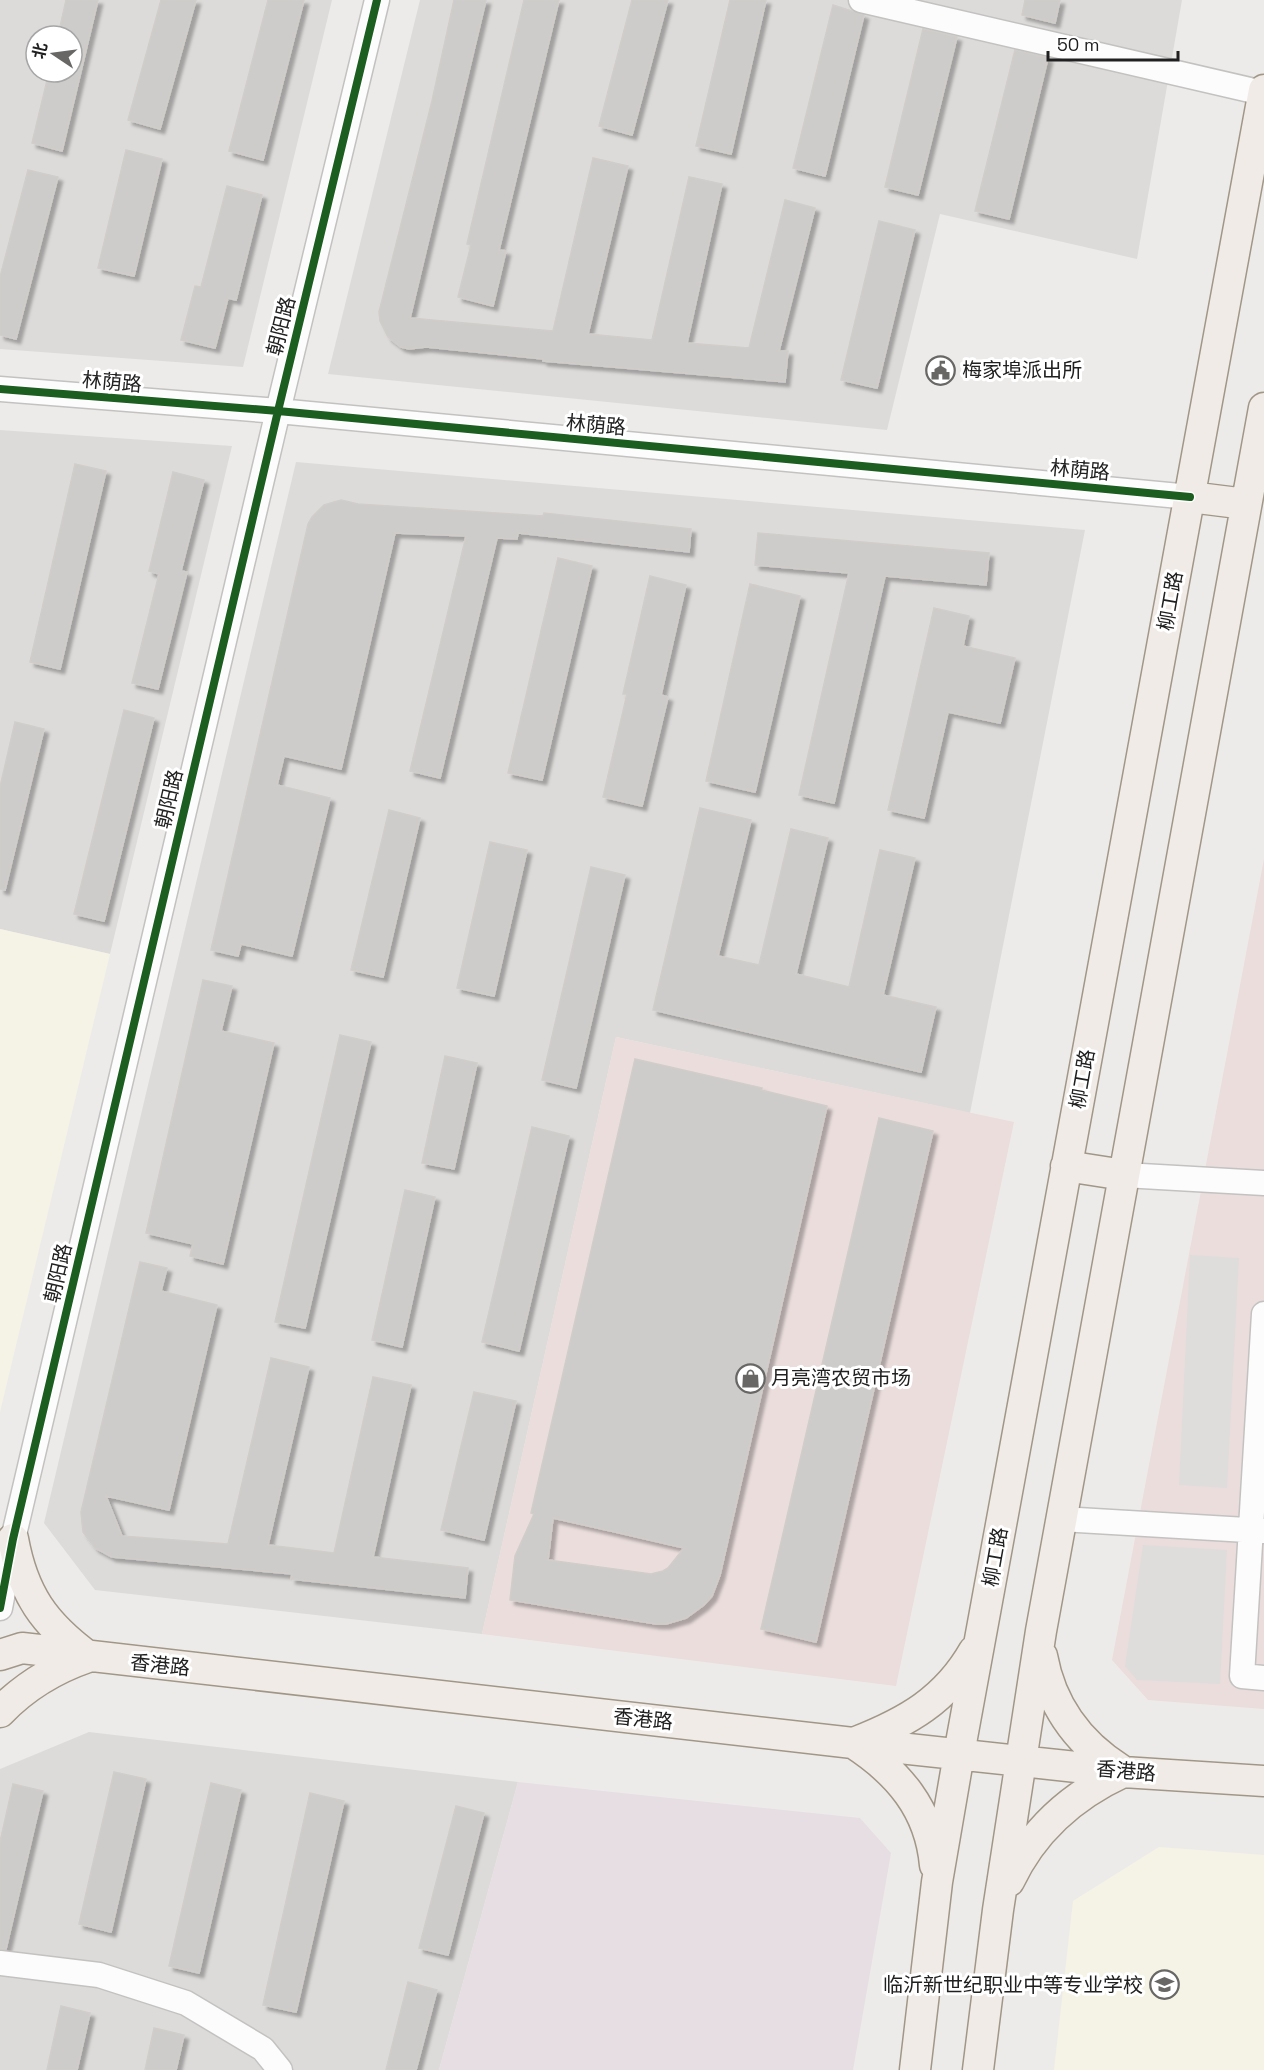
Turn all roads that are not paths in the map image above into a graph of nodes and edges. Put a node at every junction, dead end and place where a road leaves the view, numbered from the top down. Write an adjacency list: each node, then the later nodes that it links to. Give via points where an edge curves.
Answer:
1 (377, 0): 6 (street, 朝阳路)
2 (861, 0): 3 (street)
3 (1264, 91): 7 (main road, 柳工路)
4 (0, 389): 6 (street, 林荫路)
5 (1264, 408): 8 (main road)
6 (278, 411): 7 (street, 林荫路); 16 (street, 朝阳路)
7 (1190, 497): 8 (main road); 9 (main road, 柳工路)
8 (1246, 504): 10 (main road)
9 (1066, 1166): 10 (main road); 19 (main road, 柳工路)
10 (1124, 1175): 11 (street); 14 (main road)
11 (1264, 1184)
12 (1264, 1314): 13 (street)
13 (1262, 1379): 15 (street)
14 (1061, 1519): 15 (street); 18 (main road)
15 (1257, 1530): 22 (street, via 1242,1676)
16 (6, 1551): 17 (street, 朝阳路); 21 (main road, via 20,1570 36,1606 51,1625)
17 (0, 1608)
18 (1041, 1631): 26 (main road); 27 (main road, via 1045,1673 1062,1713 1089,1746)
19 (979, 1644): 24 (main road, via 947,1688 919,1712 888,1730); 25 (main road, 柳工路)
20 (7, 1645): 21 (main road, 香港路)
21 (89, 1657): 23 (main road, via 41,1678); 24 (main road, 香港路)
22 (1264, 1678)
23 (0, 1712)
24 (853, 1743): 25 (main road, 香港路); 29 (main road, via 877,1758 914,1801 927,1826)
25 (959, 1754): 26 (main road, 香港路); 29 (main road, 柳工路)
26 (1021, 1761): 27 (main road, 香港路); 30 (main road)
27 (1124, 1772): 28 (main road, 香港路); 30 (main road, via 1086,1791 1052,1818 1025,1851)
28 (1264, 1781)
29 (937, 1882): 33 (main road, 柳工路)
30 (998, 1910): 34 (main road)
31 (0, 1963): 32 (street, via 99,1975 186,2003 263,2049)
32 (280, 2070)
33 (915, 2070)
34 (978, 2070)

